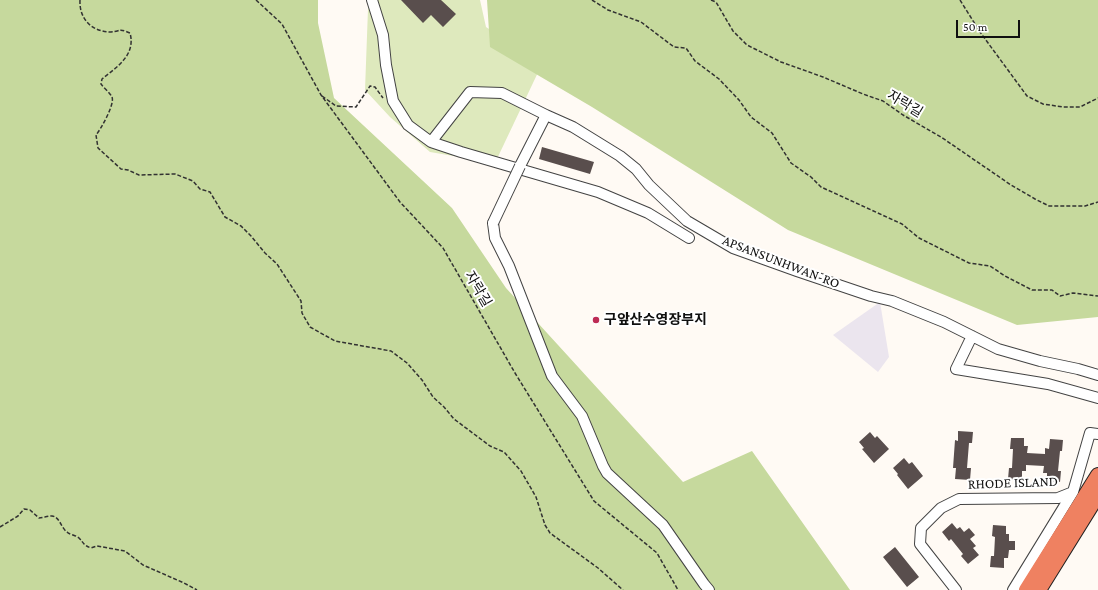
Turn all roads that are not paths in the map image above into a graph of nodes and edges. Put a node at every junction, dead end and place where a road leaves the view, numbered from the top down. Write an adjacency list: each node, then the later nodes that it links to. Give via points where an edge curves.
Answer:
1 (372, 0): 3 (street, via 383,35 393,101 408,125)
2 (546, 115): 3 (street, APSANSUNHWAN-RO, via 502,93 470,92); 5 (street, APSANSUNHWAN-RO, via 573,127 620,156 687,221 733,248 892,301); 14 (street, bridge, via 493,223 495,238 509,266 552,376 582,416 607,473 663,525)
3 (431, 142): 4 (street, via 598,192 648,213)
4 (689, 238)
5 (972, 336): 7 (street, APSANSUNHWAN-RO, via 998,349); 9 (street, via 956,369 1048,384)
6 (1098, 367): 7 (street)
7 (1078, 369): 8 (street, APSANSUNHWAN-RO)
8 (1098, 375)
9 (1098, 398)
10 (1098, 434): 12 (street, RHODE ISLAND, via 1090,433)
11 (1098, 475): 17 (highway)
12 (1073, 492): 15 (street, RHODE ISLAND, via 1058,498 959,499 941,508 921,528 920,544); 16 (street)
13 (1098, 495): 18 (highway)
14 (709, 590)
15 (956, 590)
16 (1013, 590)
17 (1026, 590)
18 (1039, 590)

